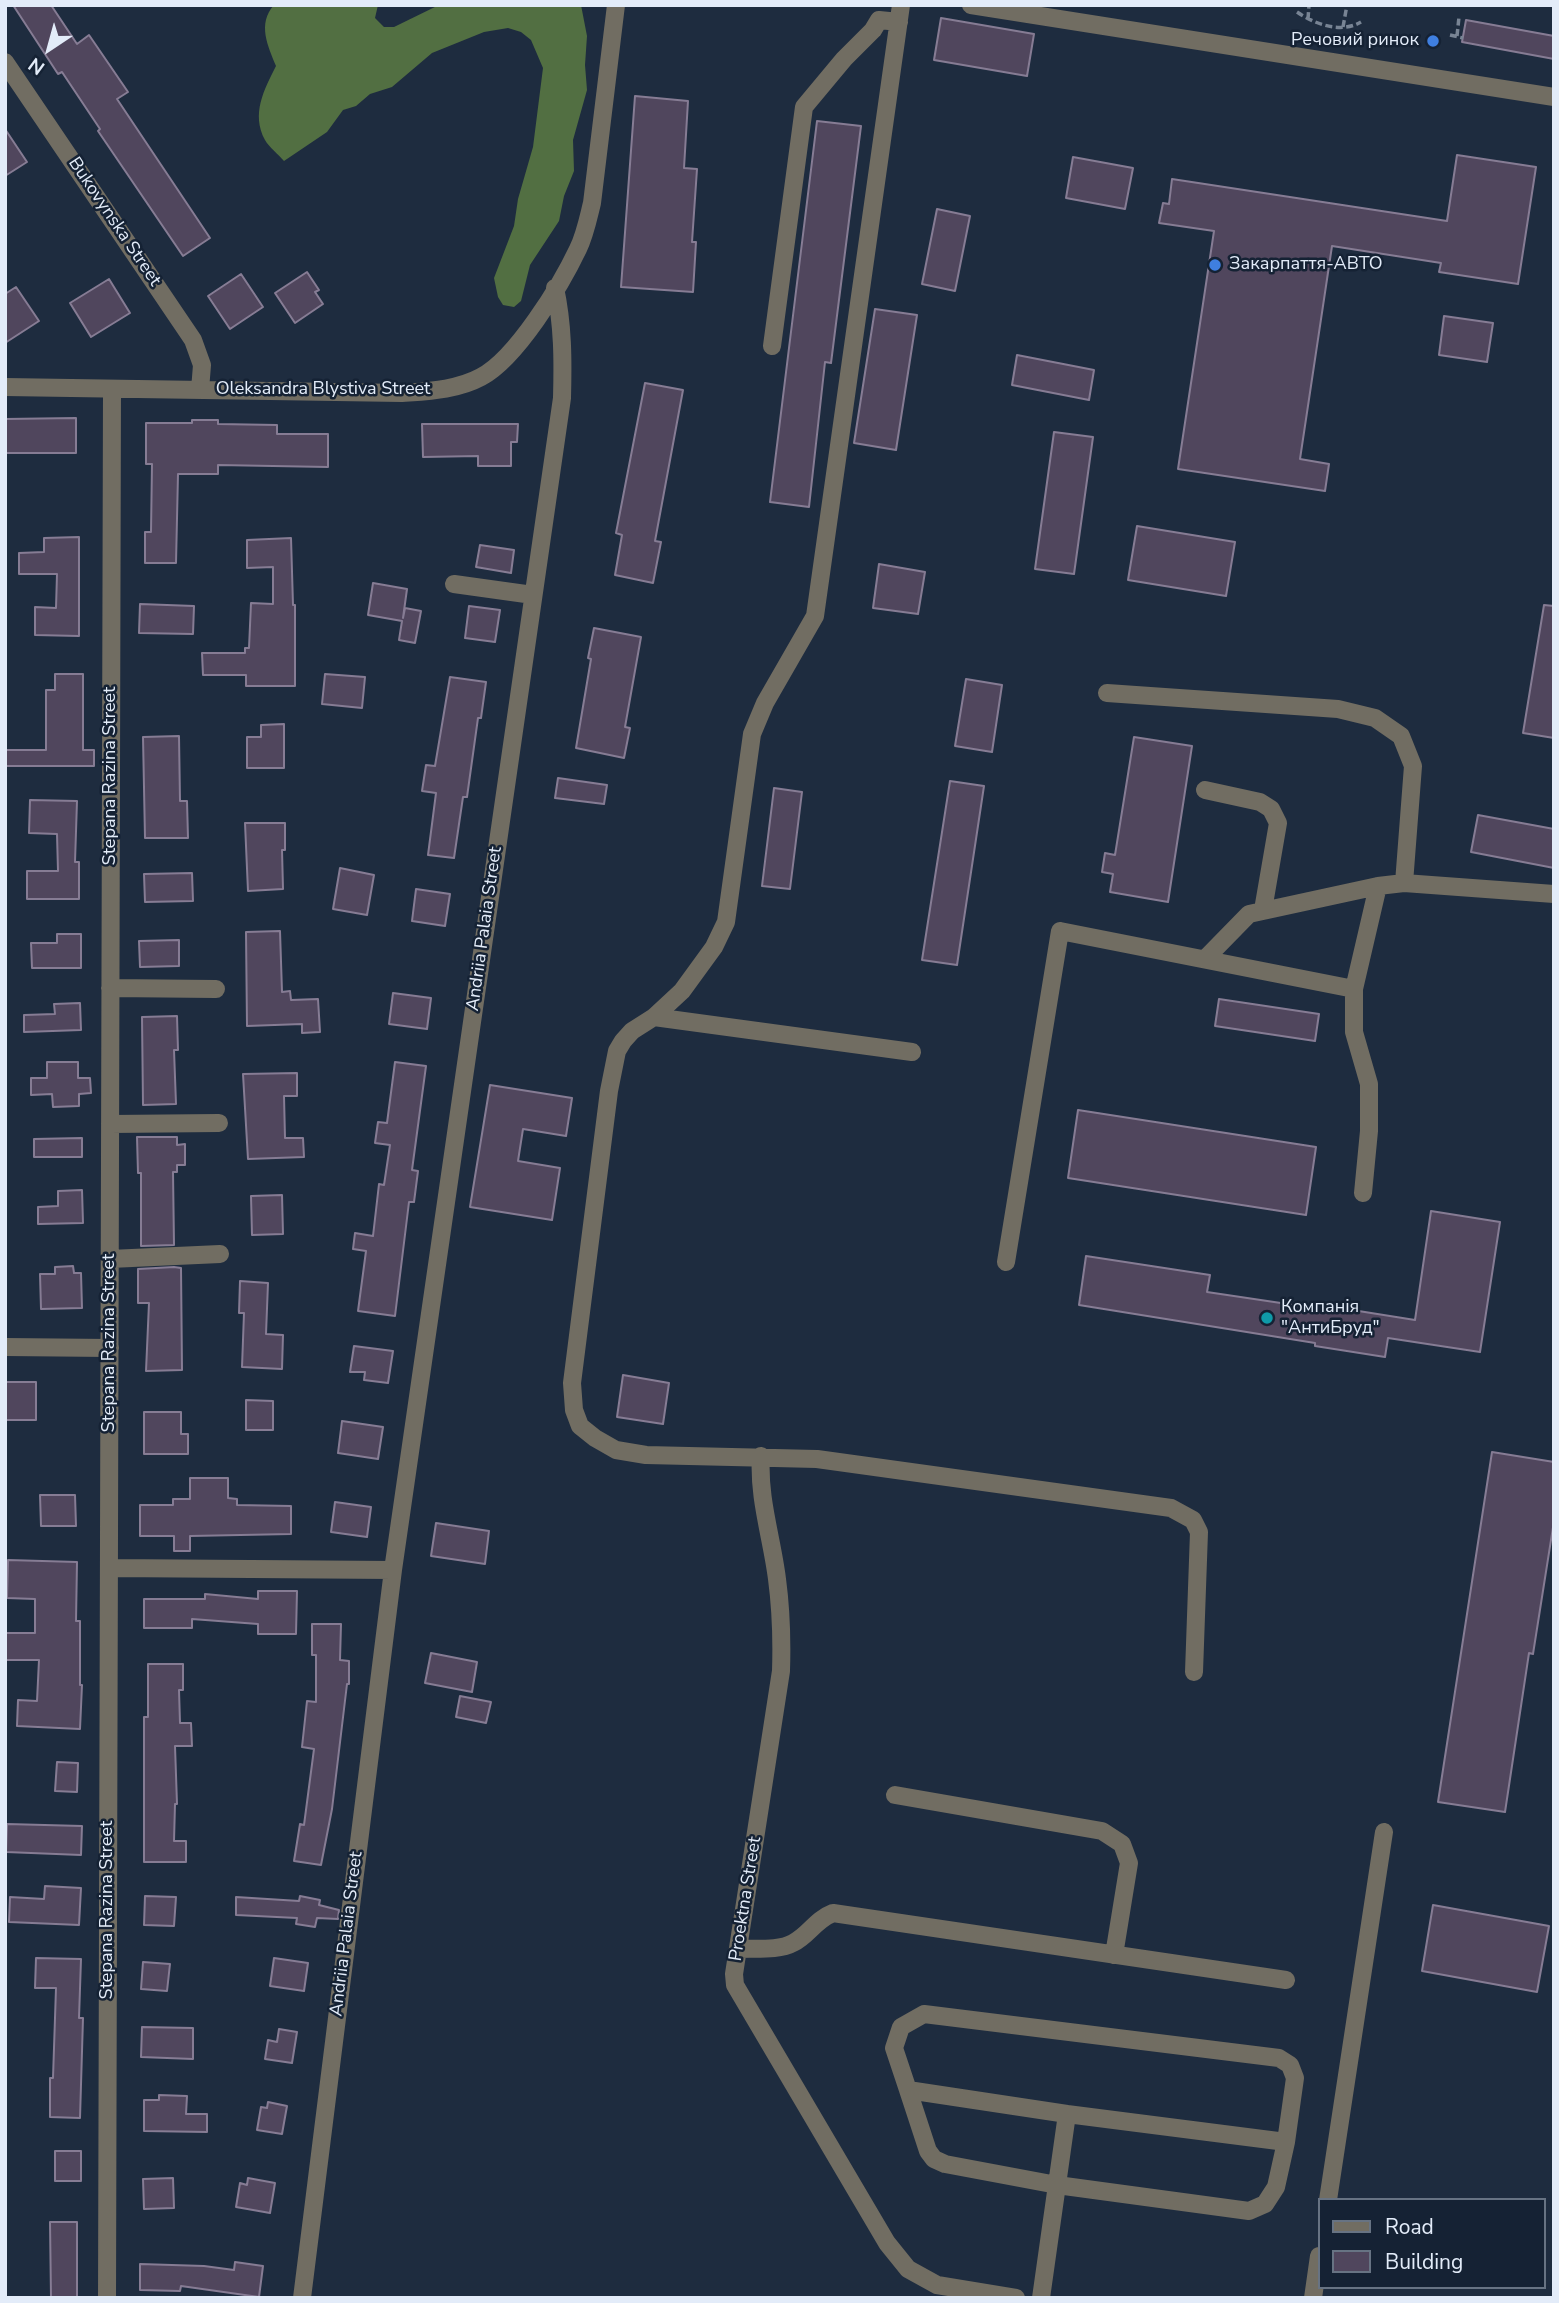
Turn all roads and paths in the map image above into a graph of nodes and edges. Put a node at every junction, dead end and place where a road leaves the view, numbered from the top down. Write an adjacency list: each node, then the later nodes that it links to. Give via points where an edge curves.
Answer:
1 (616, 5): 16 (street, Oleksandra Blystiva Street, via 592,203 578,250)
2 (971, 5): 15 (street)
3 (1310, 5): 8 (path)
4 (1347, 5): 10 (path)
5 (1297, 12): 8 (path)
6 (900, 14): 17 (street, via 879,20 804,107); 33 (street, via 816,616 752,734 726,922 714,947 682,990)
7 (1459, 17): 12 (path)
8 (1307, 19): 10 (path)
9 (1361, 22): 10 (path)
10 (1343, 27)
11 (1450, 35): 12 (path)
12 (1457, 36): 13 (path)
13 (1463, 38)
14 (5, 62): 20 (street, Bukovynska Street, via 193,340 202,365)
15 (1554, 97)
16 (555, 288): 20 (street, Oleksandra Blystiva Street, via 540,314 496,366 458,385 402,393); 22 (street, Andriia Palaia Street, via 563,339 562,398)
17 (772, 346)
18 (5, 387): 19 (street, Oleksandra Blystiva Street)
19 (112, 388): 20 (street, Oleksandra Blystiva Street); 30 (street, Stepana Razina Street)
20 (200, 390)
21 (454, 584): 22 (street)
22 (533, 595): 45 (street, Andriia Palaia Street)
23 (1107, 693): 25 (street, via 1338,709 1375,718 1401,736 1413,766)
24 (1205, 790): 28 (street, via 1260,802 1278,822)
25 (1404, 883): 26 (street); 27 (street)
26 (1378, 887): 28 (street); 32 (street)
27 (1554, 894)
28 (1263, 910): 29 (street, via 1239,922)
29 (1205, 959): 32 (street); 40 (street, via 1060,931)
30 (110, 988): 31 (street); 35 (street, Stepana Razina Street)
31 (216, 989)
32 (1354, 989): 37 (street, via 1354,1032 1369,1084 1370,1131)
33 (654, 1017): 34 (street); 43 (street, via 632,1031 617,1051 576,1341 573,1410 580,1426 615,1450 646,1455)
34 (912, 1052)
35 (110, 1124): 36 (street); 39 (street, Stepana Razina Street)
36 (219, 1124)
37 (1363, 1193)
38 (220, 1254): 39 (street)
39 (110, 1259): 42 (street, Stepana Razina Street)
40 (1006, 1262)
41 (5, 1347): 42 (street)
42 (110, 1348): 44 (street, Stepana Razina Street)
43 (761, 1456): 46 (street, via 817,1459 1171,1508 1193,1520 1199,1532); 49 (street, Proektna Street, via 759,1479 777,1578 781,1671)
44 (109, 1568): 45 (street); 58 (street, Stepana Razina Street)
45 (393, 1570): 59 (street, Andriia Palaia Street)
46 (1194, 1672)
47 (895, 1795): 50 (street, via 1102,1831 1122,1844 1129,1863)
48 (1384, 1832): 56 (street)
49 (738, 1949): 50 (street, via 796,1942 820,1918 833,1913); 60 (street, Proektna Street, via 734,1974 740,1996 887,2243 908,2269 937,2285)
50 (1114, 1955): 51 (street)
51 (1286, 1980)
52 (908, 2090): 53 (street); 54 (street, via 894,2048 901,2027 924,2014 1279,2058 1290,2065 1294,2078); 55 (street, via 934,2159)
53 (1067, 2114): 54 (street); 55 (street)
54 (1286, 2143): 55 (street, via 1276,2187 1265,2204 1249,2211)
55 (1057, 2185): 61 (street)
56 (1328, 2198)
57 (1318, 2263): 62 (street)
58 (107, 2298)
59 (302, 2298)
60 (1016, 2298)
61 (1041, 2298)
62 (1313, 2298)

